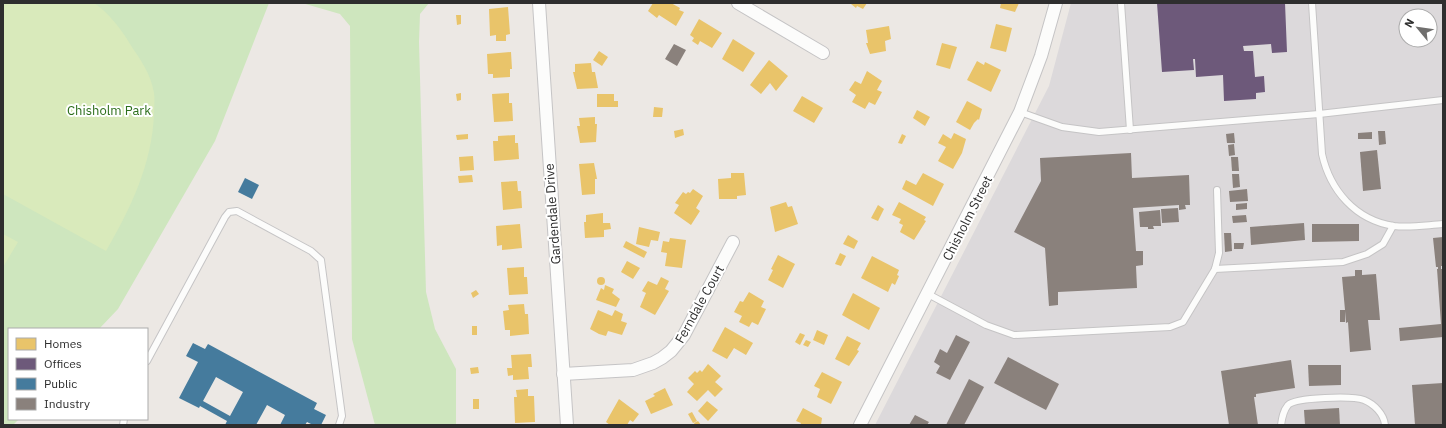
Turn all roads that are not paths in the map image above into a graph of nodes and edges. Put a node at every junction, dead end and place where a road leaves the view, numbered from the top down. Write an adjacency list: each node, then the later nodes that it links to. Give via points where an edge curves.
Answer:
1 (539, 3): 18 (street, Gardendale Drive)
2 (738, 3): 6 (street)
3 (1056, 3): 8 (street, Chisholm Street, via 1041,56)
4 (1121, 3): 10 (lane)
5 (1312, 3): 9 (lane)
6 (823, 53)
7 (1443, 100): 9 (lane)
8 (1020, 112): 10 (lane, via 1075,130); 16 (street, Chisholm Street)
9 (1319, 114): 10 (lane); 13 (lane, via 1322,154 1333,185 1346,202 1359,212 1373,220)
10 (1130, 130)
11 (1217, 190): 15 (lane, via 1219,253)
12 (1443, 224): 13 (lane)
13 (1393, 226): 15 (lane, via 1383,244 1367,254 1344,262)
14 (733, 242): 18 (street, Ferndale Court, via 684,335 662,358 633,370)
15 (1214, 269): 16 (lane, via 1184,322 1170,327 1014,335 986,325)
16 (928, 294): 21 (street, Chisholm Street)
17 (148, 359): 19 (lane, via 225,217 229,212 237,211 311,251 321,260 342,416)
18 (563, 374): 20 (street, Gardendale Drive)
19 (339, 425)
20 (567, 425)
21 (860, 425)
22 (1281, 425): 23 (lane, via 1283,413 1289,404 1299,400 1354,398 1372,404 1380,412)
23 (1385, 425)

